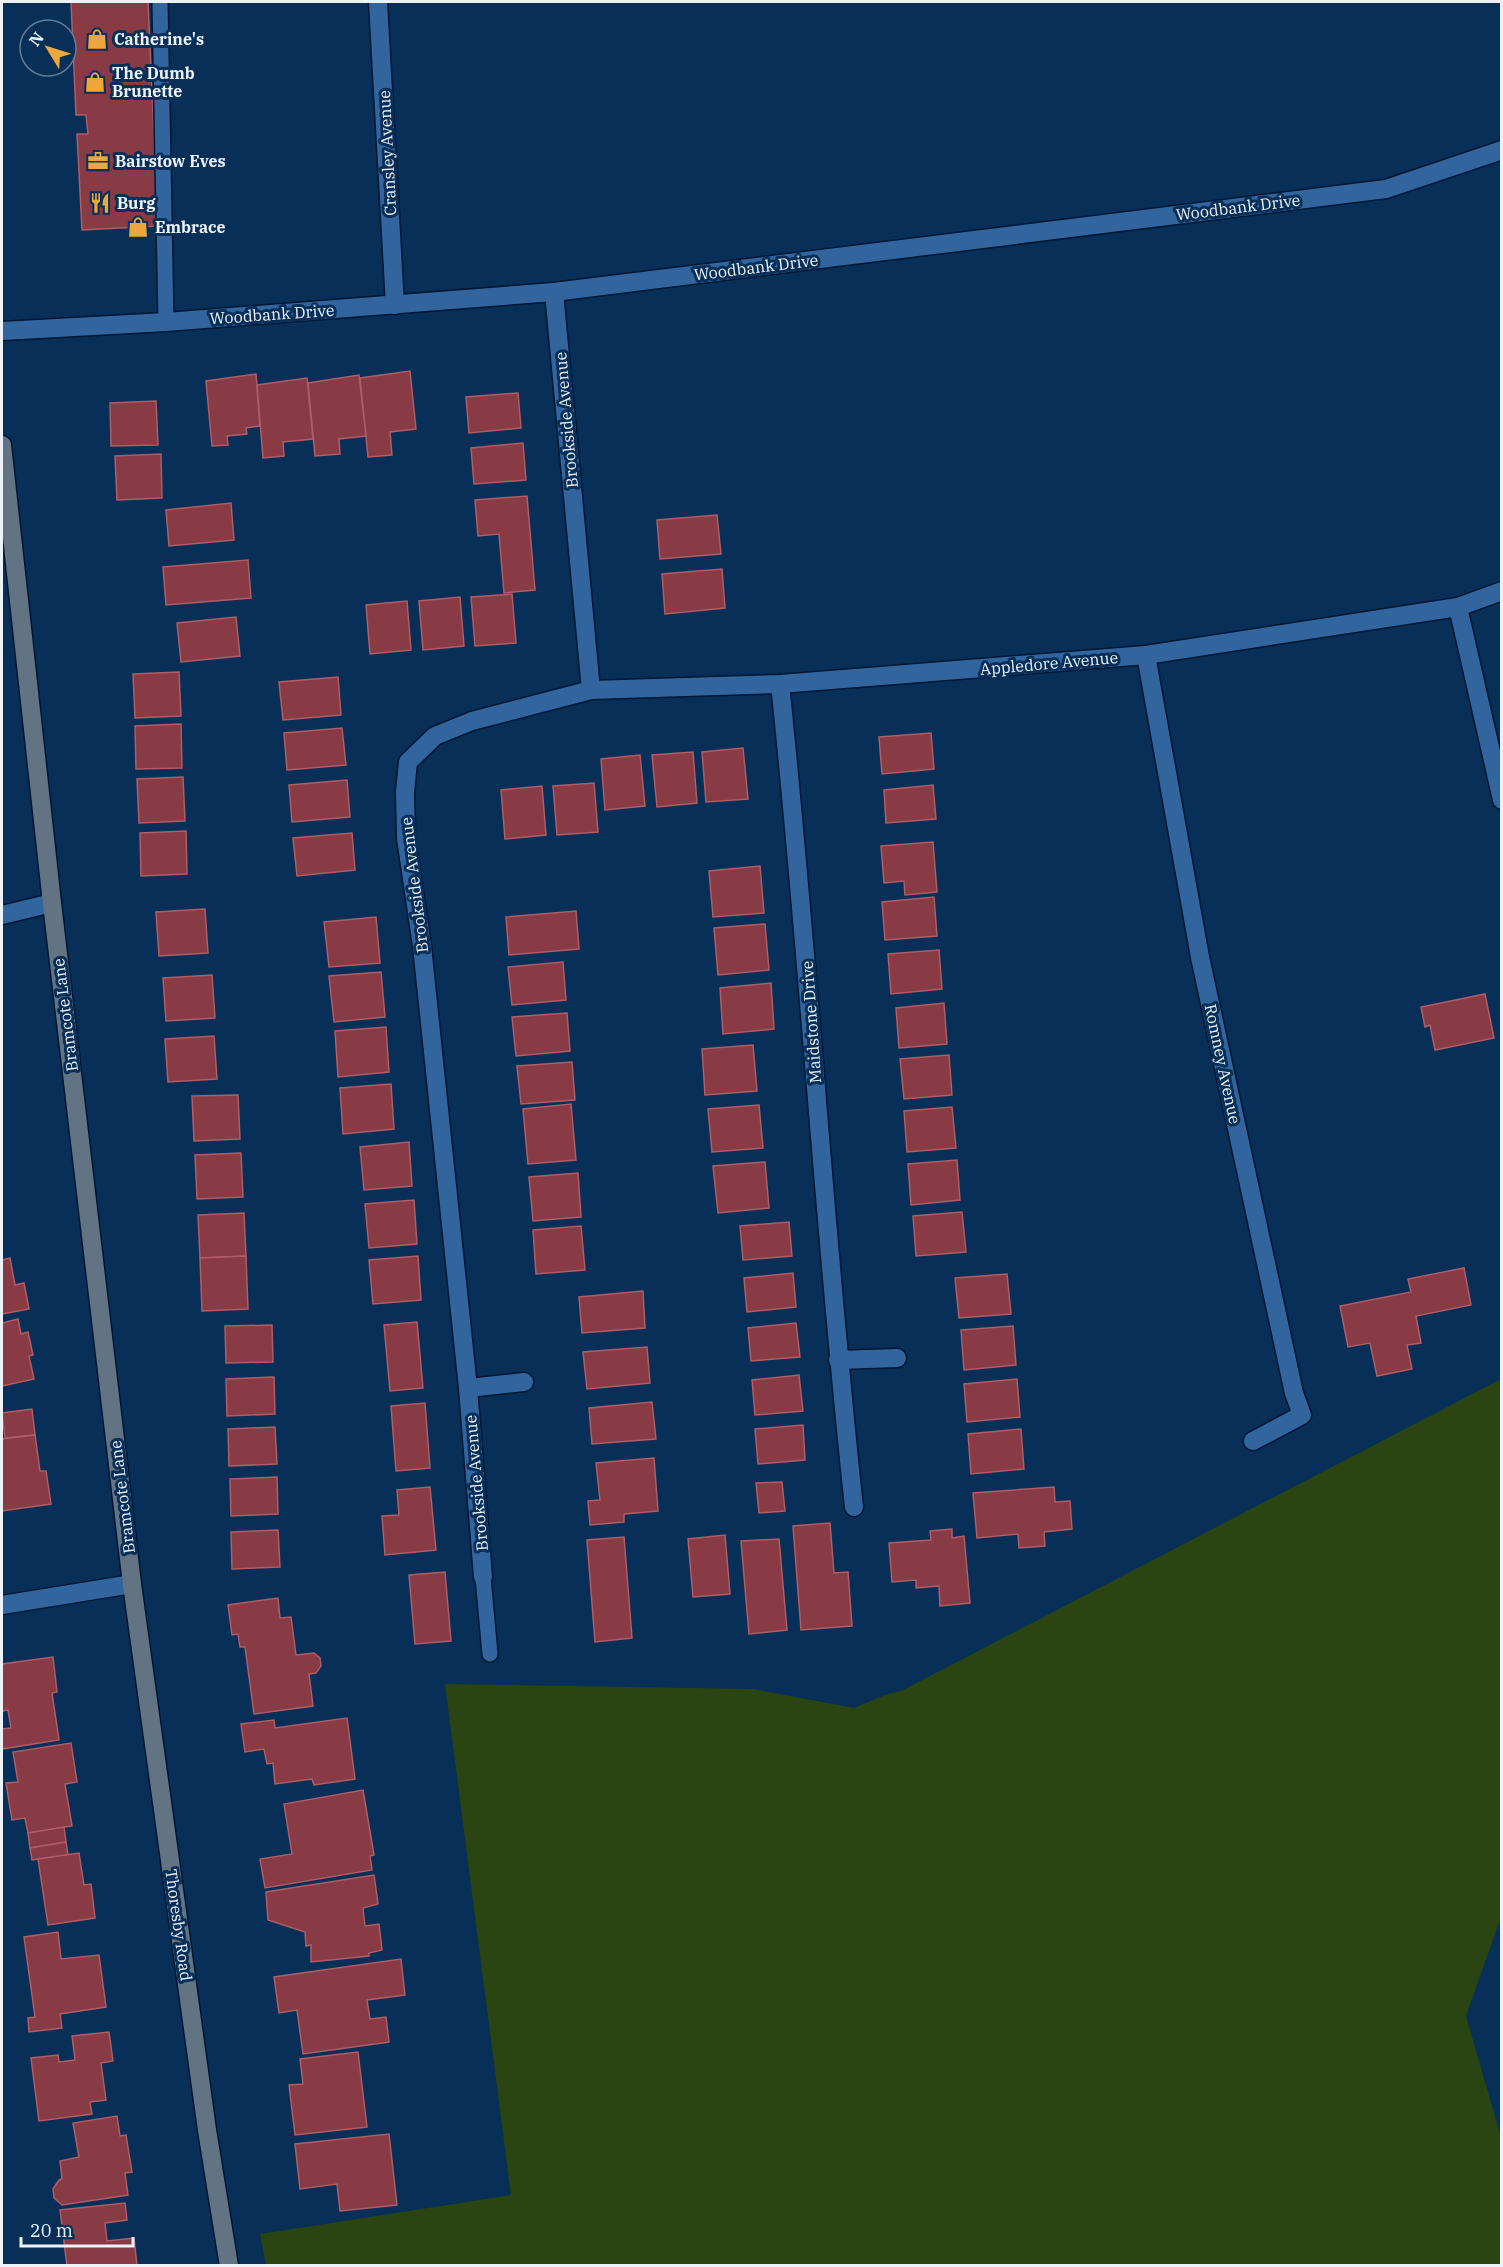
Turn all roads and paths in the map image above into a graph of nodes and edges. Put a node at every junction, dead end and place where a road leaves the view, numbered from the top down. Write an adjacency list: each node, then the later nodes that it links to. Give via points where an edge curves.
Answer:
1 (160, 2): 6 (lane)
2 (378, 2): 5 (street, Cransley Avenue)
3 (1502, 150): 4 (street, Woodbank Drive, via 1386,189)
4 (554, 292): 5 (street, Woodbank Drive); 13 (street, Brookside Avenue)
5 (395, 304): 6 (street, Woodbank Drive)
6 (166, 322): 7 (street, Woodbank Drive)
7 (2, 330)
8 (2, 444): 15 (street, Bramcote Lane)
9 (1502, 591): 10 (street, Appledore Avenue)
10 (1458, 607): 11 (street, Appledore Avenue); 14 (street)
11 (1146, 655): 12 (street, Appledore Avenue); 21 (street, Romney Avenue, via 1200,957 1294,1393 1302,1415)
12 (780, 684): 13 (street, Appledore Avenue); 18 (street, Maidstone Drive, via 796,832)
13 (591, 690): 20 (street, Brookside Avenue, via 444,732 408,762 406,838 422,946)
14 (1502, 800)
15 (52, 903): 16 (street); 24 (street, Bramcote Lane)
16 (2, 915)
17 (897, 1358): 18 (street)
18 (838, 1360): 22 (street, Maidstone Drive)
19 (524, 1382): 20 (street)
20 (468, 1388): 23 (street, Brookside Avenue)
21 (1253, 1441)
22 (854, 1507)
23 (483, 1577): 26 (lane)
24 (132, 1584): 25 (street); 27 (street, Thoresby Road)
25 (2, 1605)
26 (490, 1654)
27 (229, 2265)

